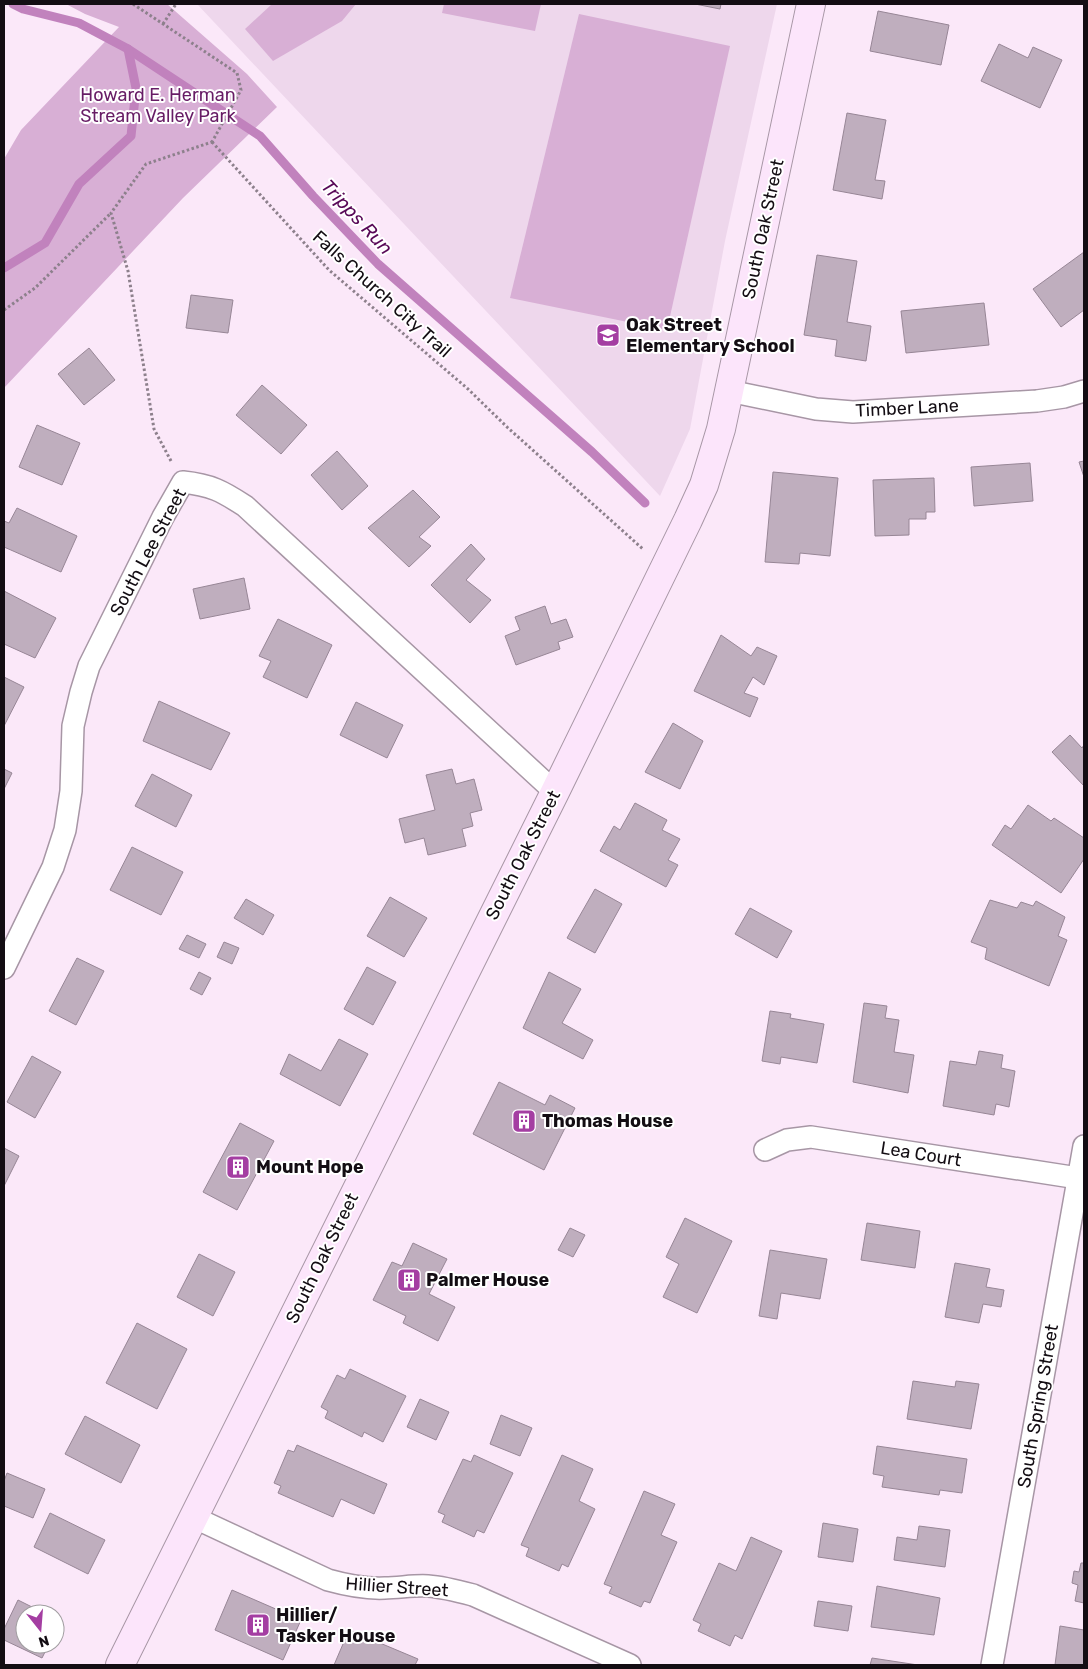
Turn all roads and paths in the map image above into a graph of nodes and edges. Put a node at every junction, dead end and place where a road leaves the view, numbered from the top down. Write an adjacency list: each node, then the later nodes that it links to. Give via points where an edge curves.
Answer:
1 (133, 4): 4 (path)
2 (176, 4): 4 (path)
3 (811, 4): 8 (street, South Oak Street)
4 (163, 24): 5 (path, via 237,73 242,90)
5 (212, 142): 6 (path, via 146,164); 11 (path, Falls Church City Trail, via 330,270 507,427)
6 (111, 213): 7 (path, via 35,288); 10 (path, via 128,271 154,429)
7 (4, 310)
8 (729, 391): 9 (street, Timber Lane, via 816,409 853,412 1037,402); 11 (street, South Oak Street, via 704,485 688,520)
9 (1084, 391)
10 (183, 482): 12 (street, South Lee Street, via 203,484 246,506); 13 (street, South Lee Street, via 163,517 80,692 73,726 71,791 65,830 53,867)
11 (660, 552): 12 (street, South Oak Street)
12 (555, 792): 17 (street, South Oak Street)
13 (4, 968)
14 (1084, 1146): 16 (street, South Spring Street)
15 (765, 1150): 16 (street, Lea Court, via 787,1140 811,1137)
16 (1078, 1178): 20 (street, South Spring Street)
17 (194, 1517): 18 (street, South Oak Street); 19 (street, Hillier Street, via 328,1580 363,1587 427,1586 473,1595)
18 (120, 1665)
19 (630, 1665)
20 (992, 1665)

